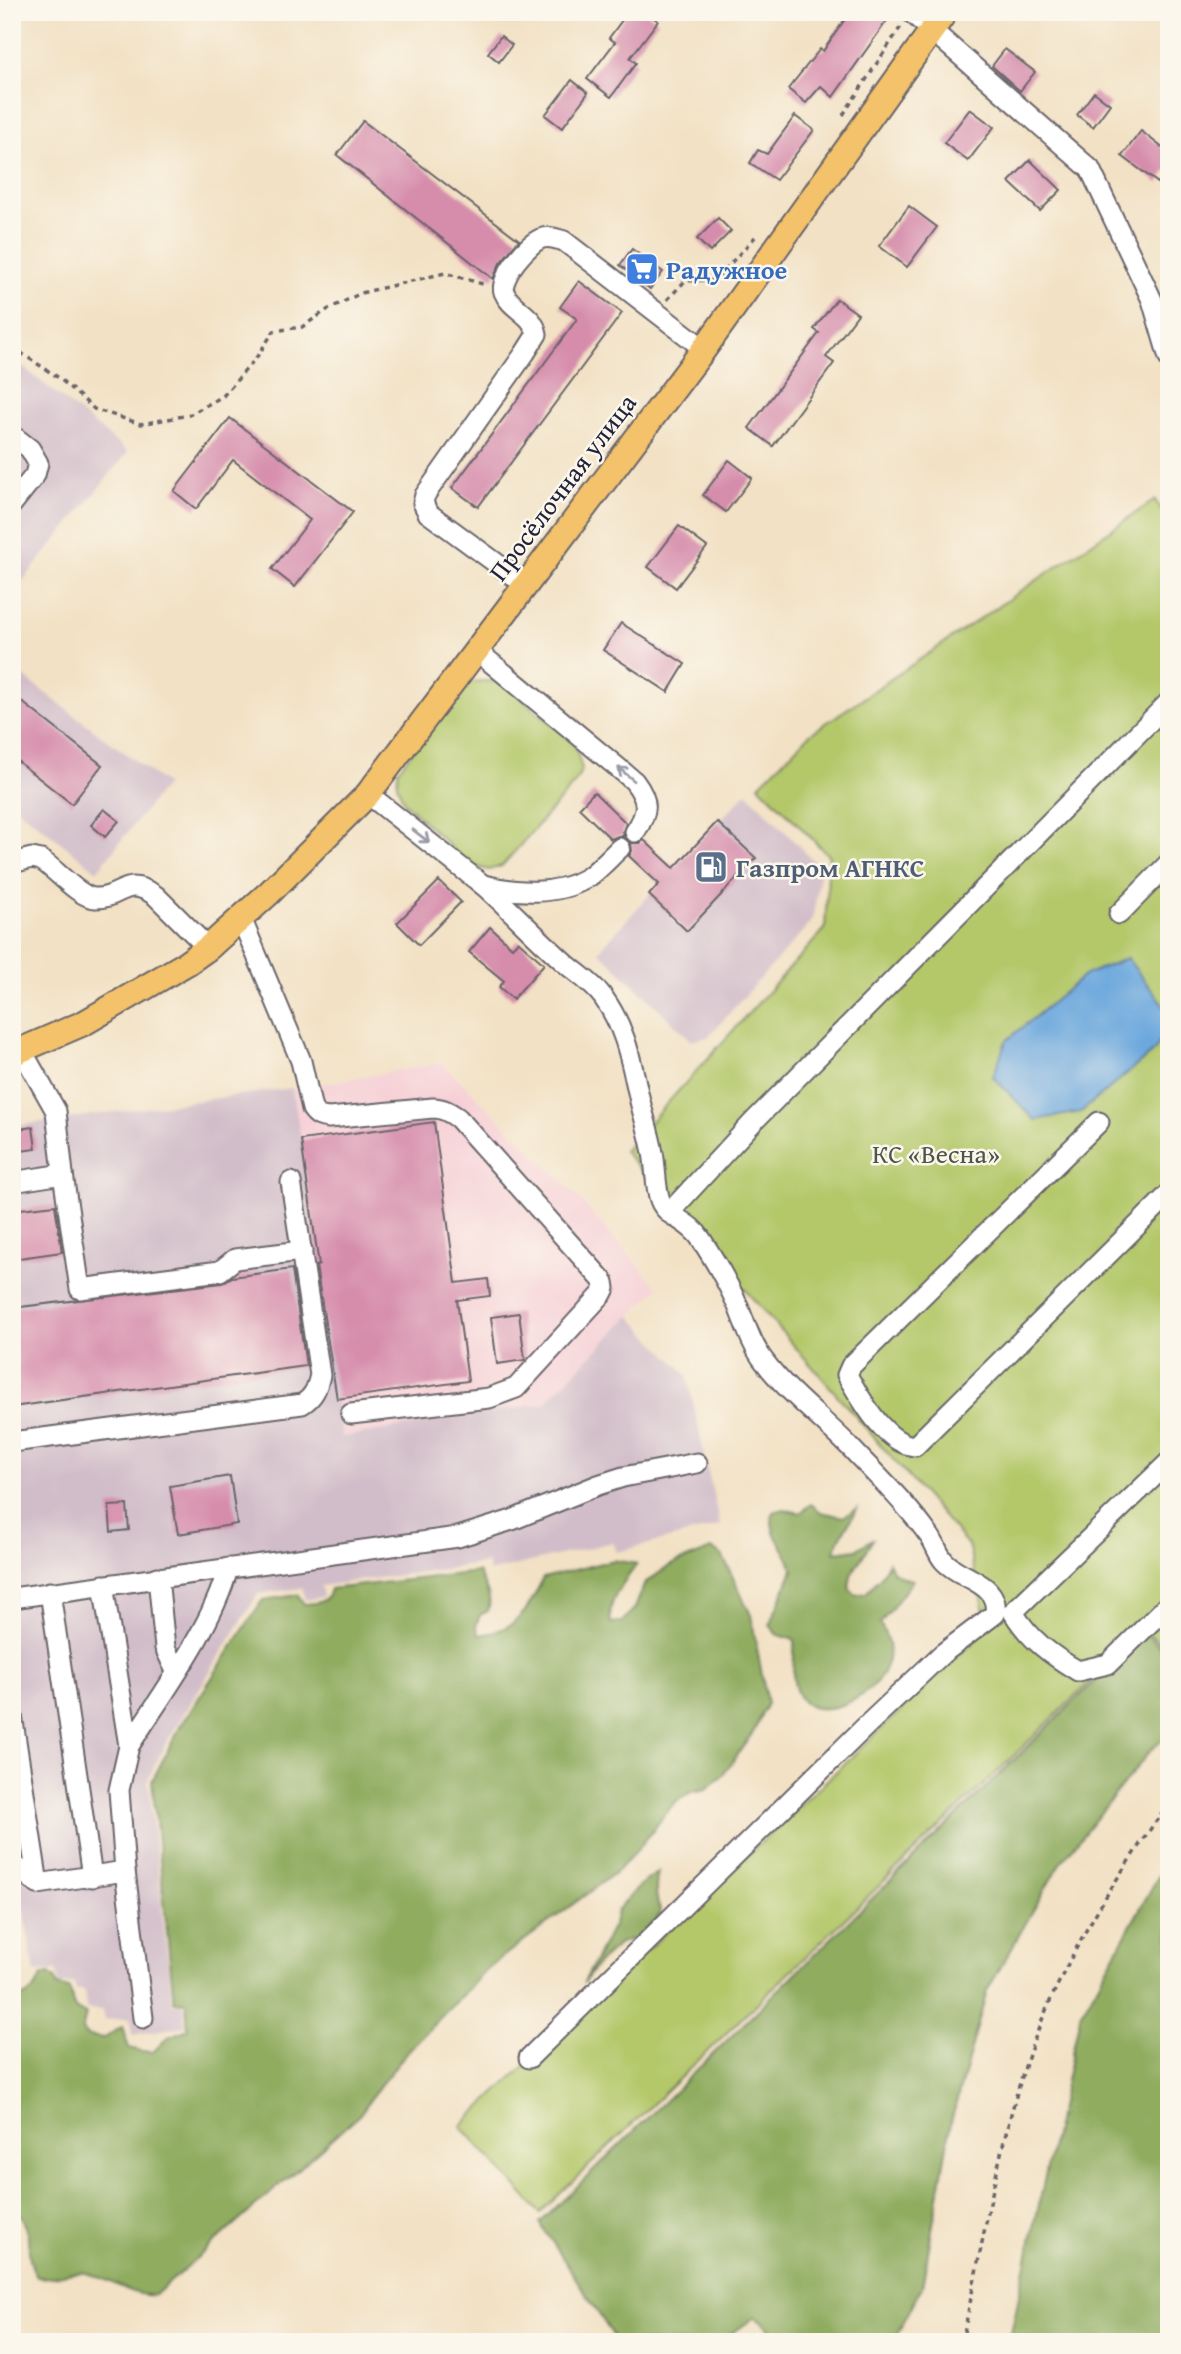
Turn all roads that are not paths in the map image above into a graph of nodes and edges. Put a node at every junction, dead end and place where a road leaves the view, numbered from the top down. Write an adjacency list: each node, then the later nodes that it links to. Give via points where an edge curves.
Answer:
1 (907, 18): 2 (street)
2 (938, 22): 3 (street, via 1090,169); 4 (main road, Просёлочная улица)
3 (1160, 300): 5 (street)
4 (704, 349): 8 (main road, Просёлочная улица); 8 (street, via 564,241 541,238 529,246 503,282 510,302 530,318 537,334 423,503 428,513)
5 (1169, 358)
6 (12, 435): 7 (street, via 30,449 38,463 35,475)
7 (12, 504)
8 (526, 585): 9 (main road, Просёлочная улица)
9 (477, 651): 11 (main road, Просёлочная улица); 12 (street, one-way to 9, via 646,806 634,781)
10 (1169, 702): 26 (street, via 754,1121)
11 (368, 794): 16 (street, one-way to 16); 18 (main road, Просёлочная улица)
12 (635, 832)
13 (621, 848): 16 (street, via 589,877 564,887 519,891)
14 (12, 863): 19 (street, via 41,860 85,895 96,898 129,887 146,889)
15 (1169, 863): 17 (street)
16 (483, 885): 26 (street, via 588,980 618,1023 632,1058 659,1196)
17 (1119, 914)
18 (241, 918): 19 (main road, Просёлочная улица); 28 (street, via 301,1061 316,1114 329,1118 433,1108 449,1112 604,1282 602,1294 516,1388 489,1398)
19 (208, 948): 20 (main road, Просёлочная улица, via 84,1023)
20 (17, 1052): 22 (street, via 56,1111)
21 (1099, 1122): 25 (street, via 851,1366 847,1375 884,1429 904,1445 915,1446)
22 (63, 1174): 23 (street); 27 (street, via 80,1289 220,1271 235,1259)
23 (12, 1182)
24 (291, 1182): 27 (street)
25 (1169, 1194)
26 (669, 1213): 46 (street, via 694,1228 701,1239 762,1360 914,1516 948,1566 984,1586 994,1598 995,1615 942,1654)
27 (302, 1251): 29 (street, via 320,1375 316,1391 307,1401)
28 (351, 1414)
29 (12, 1442)
30 (1169, 1462): 37 (street, via 1013,1612 1023,1630 1049,1655 1078,1671 1108,1664)
31 (697, 1463): 32 (street, via 623,1477 458,1537)
32 (228, 1568): 33 (street); 38 (street, via 222,1592)
33 (158, 1577): 34 (street); 38 (street, via 165,1648)
34 (103, 1585): 35 (street); 40 (street)
35 (50, 1592): 36 (street); 43 (street)
36 (12, 1598)
37 (1169, 1604)
38 (176, 1671): 40 (street)
39 (12, 1715): 44 (street)
40 (129, 1746): 42 (street, via 119,1790)
41 (12, 1863): 44 (street)
42 (124, 1871): 43 (street); 45 (street)
43 (92, 1877): 44 (street)
44 (38, 1884)
45 (142, 2018)
46 (528, 2057)

